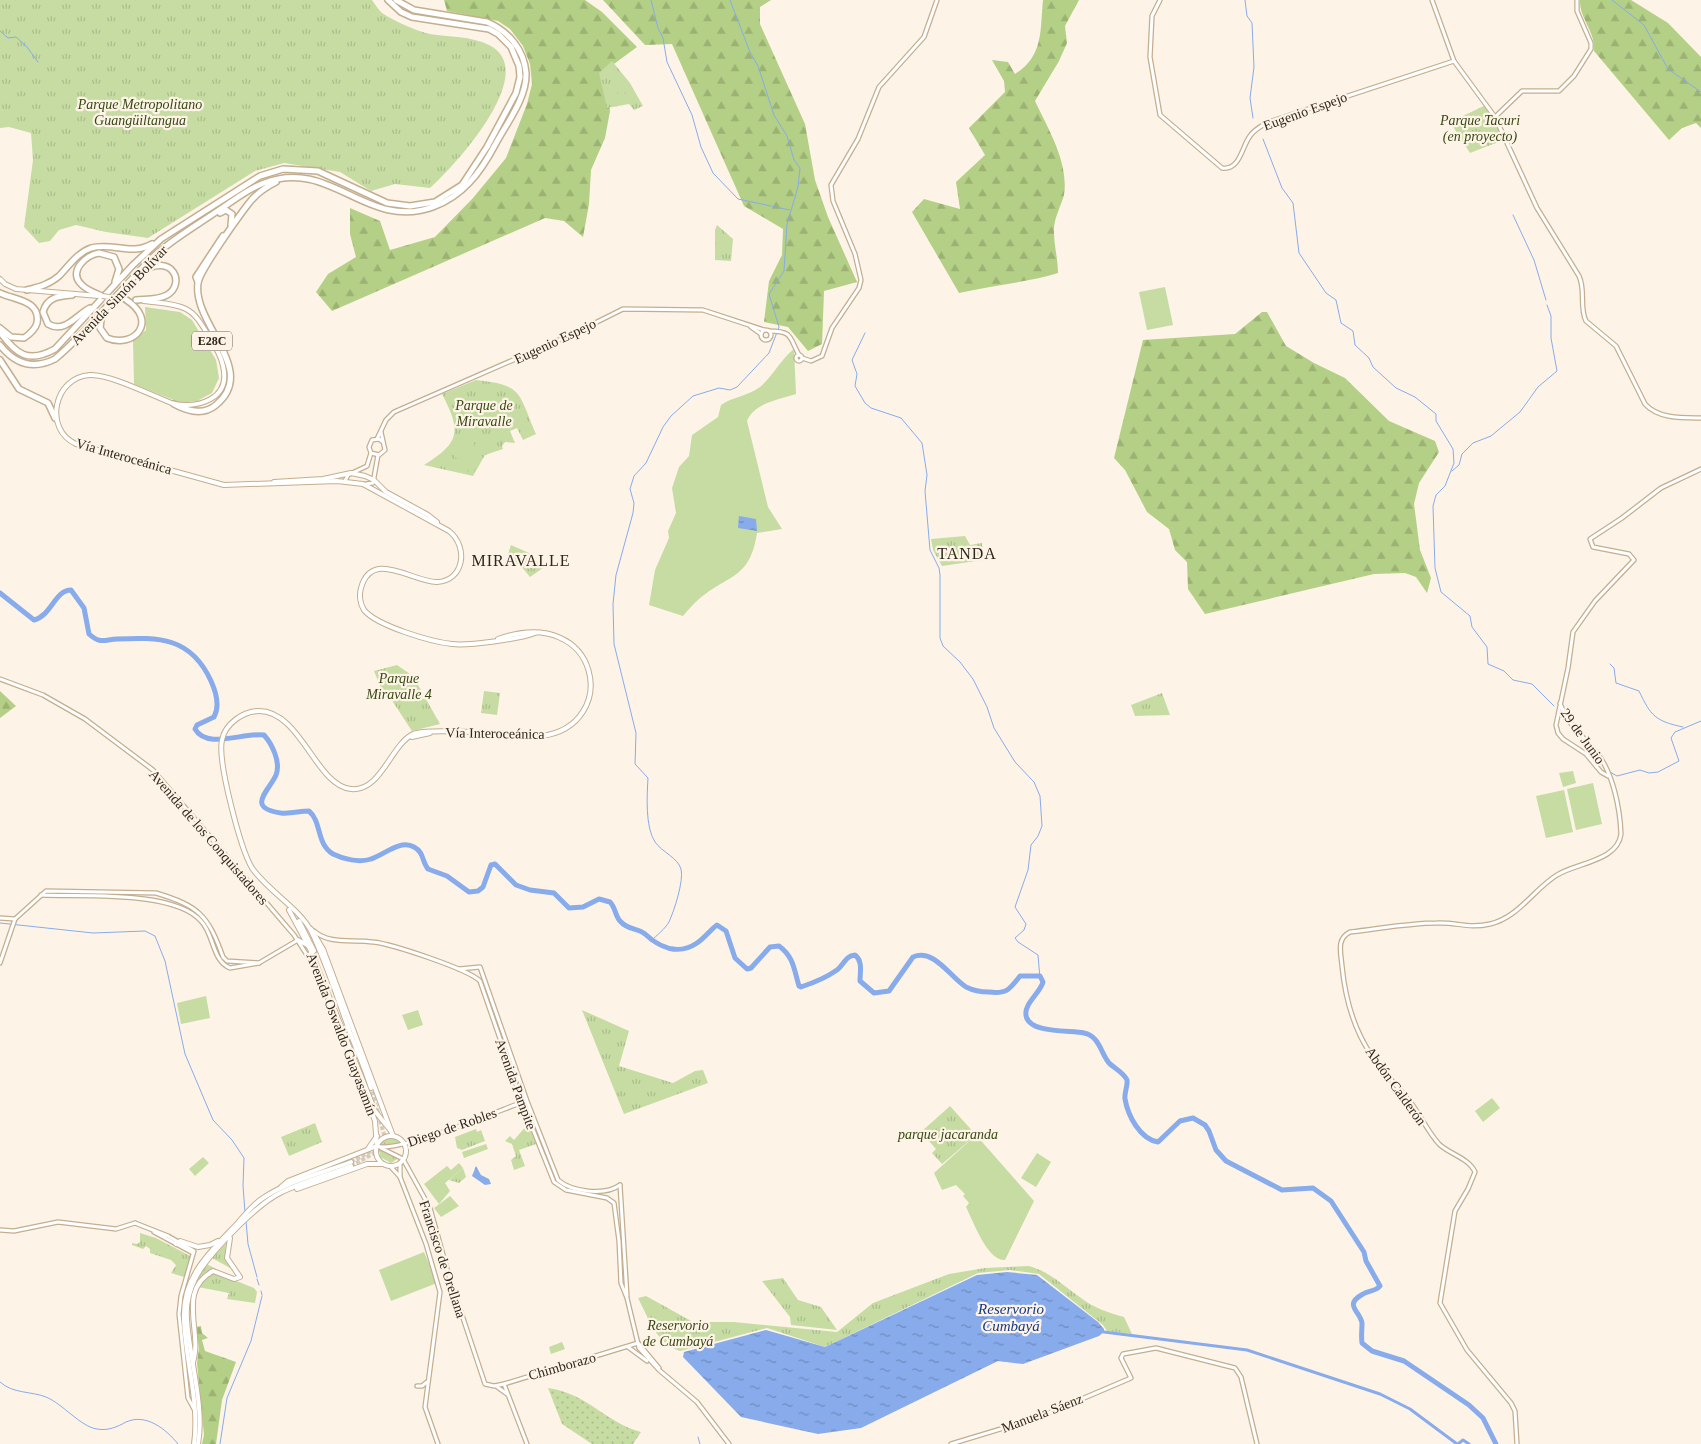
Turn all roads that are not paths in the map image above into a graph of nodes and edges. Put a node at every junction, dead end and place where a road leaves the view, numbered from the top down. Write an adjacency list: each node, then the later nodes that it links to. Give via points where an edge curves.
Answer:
1 (388, 0): 11 (highway, Avenida Simón Bolívar, via 412,17 490,29 516,54 520,77 516,94 462,185 434,202 410,206 387,203 318,171 284,169 260,176)
2 (396, 0): 9 (highway, Avenida Simón Bolívar, via 414,10 487,22 502,30 520,52 526,74 523,92 480,171 447,201 420,212 404,213 370,205 316,179)
3 (937, 0): 28 (street, via 924,37 878,87 858,139 832,180 833,201 855,254 861,285 832,328 822,356 811,361 799,355 789,334)
4 (1160, 0): 7 (street, Eugenio Espejo, via 1152,16 1150,57 1160,116 1222,168 1228,169 1235,164 1251,134 1266,123)
5 (1432, 0): 7 (street)
6 (1577, 0): 8 (street, via 1577,11 1591,42 1587,57 1559,90 1522,91)
7 (1454, 61): 8 (street)
8 (1495, 117): 35 (street, via 1537,208 1582,281 1586,321 1616,346 1650,409 1664,416)
9 (283, 178): 10 (highway, Avenida Simón Bolívar, via 264,182 247,191); 14 (highway, via 250,202)
10 (206, 220): 12 (highway, Avenida Simón Bolívar, via 170,243); 14 (highway, via 226,210 234,216 199,270)
11 (161, 239): 15 (highway, Avenida Simón Bolívar); 16 (highway, via 140,250 91,248 52,282)
12 (133, 278): 21 (highway, via 159,264 169,267 175,278 168,294); 23 (highway, Avenida Simón Bolívar)
13 (0, 279): 16 (main road, E28C, via 10,287)
14 (198, 282): 33 (highway, via 200,306 229,362 230,380 223,398 211,409 192,411)
15 (112, 287): 19 (highway, via 119,269 114,257 99,253 83,260 78,268 78,280); 22 (highway, Avenida Simón Bolívar)
16 (27, 290): 18 (main road, E28C)
17 (0, 293): 25 (highway, via 27,302 37,317 34,330 24,338 12,338)
18 (72, 295): 19 (main road, E28C); 22 (highway, via 48,302 43,312 48,324 65,326)
19 (102, 296): 20 (main road, E28C, bridge)
20 (125, 299): 21 (main road, E28C); 23 (highway, via 138,308 143,317 140,329 132,336 114,340 103,335 99,323)
21 (136, 300): 33 (main road, E28C, via 177,306 192,313 221,359 224,378 216,395 197,405)
22 (95, 305): 25 (highway, Avenida Simón Bolívar, via 55,349 40,356 16,351)
23 (104, 309): 31 (highway, Avenida Simón Bolívar, via 64,351 46,363 21,364 8,356)
24 (746, 324): 26 (street, Eugenio Espejo); 29 (street, Eugenio Espejo); 36 (street, Eugenio Espejo, via 697,309 623,309 394,412)
25 (0, 330)
26 (764, 330): 27 (street); 29 (street)
27 (769, 331): 28 (street); 30 (street)
28 (779, 331): 30 (street)
29 (761, 334): 30 (street, via 766,340)
30 (771, 336)
31 (0, 345)
32 (0, 360): 34 (highway, via 18,389 48,403)
33 (174, 404): 34 (main road, E28C, via 108,378 90,375 79,378 64,389 57,403)
34 (55, 418): 45 (main road, Vía Interoceánica, via 66,438 76,444 214,483)
35 (1701, 418)
36 (381, 432): 37 (street, Eugenio Espejo); 38 (street)
37 (377, 439): 38 (street); 39 (street, via 369,444)
38 (383, 442): 40 (street, via 385,450)
39 (371, 453): 40 (street); 42 (street, via 367,466)
40 (379, 455): 43 (street)
41 (1701, 469): 49 (street, via 1660,488 1590,539 1593,547 1629,554 1634,560 1595,601 1576,627)
42 (351, 473): 43 (main road, Vía Interoceánica); 44 (street); 45 (main road, Vía Interoceánica)
43 (374, 480): 46 (street, via 371,485); 47 (main road, Vía Interoceánica, via 386,492 428,515)
44 (345, 481): 45 (main road, Vía Interoceánica); 46 (main road, Vía Interoceánica)
45 (270, 483)
46 (363, 484): 47 (main road, Vía Interoceánica)
47 (442, 527): 53 (main road, Vía Interoceánica, via 461,546 461,560 452,576 442,582 432,582 395,570 375,570 360,589 361,605 365,611 376,619 439,642 463,644 506,640 535,633 565,639 587,664 590,679 588,699 574,723 542,736 418,732 407,739 372,781 361,788 350,789 333,780 291,727 277,715 254,711 245,713 226,730 222,741 223,765 245,855 258,875)
48 (0, 679): 59 (street, Avenida de los Conquistadores, via 43,695 85,718 153,770)
49 (1560, 704): 50 (street, 29 de Junio, via 1570,722 1599,755); 50 (street, 29 de Junio, via 1556,718 1558,734)
50 (1609, 776): 51 (street, 29 de Junio, via 1621,834)
51 (1607, 855): 117 (street, Abdón Calderón, via 1556,875 1499,922 1469,927 1438,922 1350,932 1340,945 1352,1018 1371,1056 1411,1103 1429,1132 1441,1145 1471,1165 1475,1172 1455,1211 1440,1303 1467,1350 1511,1403)
52 (41, 896): 55 (street); 64 (street, via 148,898 168,903 202,921 220,961 226,967 234,969); 64 (street, via 46,891 156,893 167,896 191,907 207,920 227,961)
53 (285, 904): 56 (main road, Vía Interoceánica); 61 (main road); 67 (main road, Avenida Oswaldo Guayasamín, via 306,932 370,1089)
54 (0, 918): 55 (street)
55 (15, 919): 65 (street)
56 (304, 922): 57 (main road); 60 (main road, Vía Interoceánica)
57 (314, 931): 58 (street); 62 (main road, Avenida Oswaldo Guayasamín)
58 (330, 939): 62 (street, via 324,943); 68 (street, via 374,942)
59 (298, 940): 61 (main road); 63 (street, Avenida de los Conquistadores); 64 (street)
60 (315, 940): 67 (main road, Avenida Oswaldo Guayasamín)
61 (309, 946): 63 (main road, Avenida Oswaldo Guayasamín); 77 (main road, Avenida Oswaldo Guayasamín, via 366,1091)
62 (323, 949): 72 (main road, Avenida Oswaldo Guayasamín)
63 (310, 955): 78 (main road, Avenida Oswaldo Guayasamín, via 372,1113)
64 (259, 963)
65 (0, 964)
66 (472, 968): 68 (street); 69 (street, Avenida Pampite, via 480,966); 70 (street)
67 (326, 969): 72 (main road)
68 (456, 969): 70 (street)
69 (482, 973): 71 (street); 73 (street, Avenida Pampite)
70 (472, 975): 71 (street)
71 (477, 978): 74 (street, Avenida Pampite, via 482,984)
72 (339, 990): 77 (main road, Avenida Oswaldo Guayasamín)
73 (512, 1056): 74 (street); 75 (street, Avenida Pampite)
74 (507, 1058): 76 (street, Avenida Pampite)
75 (527, 1101): 76 (street, Diego de Robles); 89 (street, Avenida Pampite, via 558,1180 572,1187)
76 (522, 1102): 80 (street, Diego de Robles); 90 (street, Avenida Pampite, via 554,1182 566,1190)
77 (392, 1131): 79 (main road, Avenida Oswaldo Guayasamín)
78 (376, 1136): 81 (main road, Avenida Oswaldo Guayasamín); 82 (main road)
79 (393, 1136): 80 (main road); 81 (main road, via 383,1138)
80 (404, 1144): 81 (street, Diego de Robles); 83 (main road, via 406,1153)
81 (378, 1147): 82 (main road); 83 (street); 84 (main road, Avenida Oswaldo Guayasamín, via 377,1157)
82 (368, 1149): 87 (main road, via 288,1181)
83 (401, 1161): 85 (main road); 86 (street); 105 (street, Francisco de Orellana, via 430,1208)
84 (383, 1164): 85 (main road); 88 (main road, via 367,1164)
85 (390, 1166): 86 (street)
86 (400, 1177): 104 (street, via 426,1244 440,1292)
87 (280, 1189): 88 (main road, via 351,1164); 95 (main road, via 256,1203)
88 (288, 1190): 94 (main road, via 266,1202)
89 (598, 1191): 90 (street); 91 (street, Avenida Pampite, via 609,1191 620,1185)
90 (597, 1196): 92 (street, Avenida Pampite, via 610,1199)
91 (621, 1204): 92 (street); 97 (street, Avenida Pampite)
92 (615, 1205): 97 (street, Avenida Pampite, via 621,1283)
93 (0, 1230): 96 (street, via 58,1222 116,1229 135,1223)
94 (230, 1236): 101 (main road, via 202,1268 189,1295 187,1321); 101 (main road, via 227,1258 240,1277 234,1279 213,1271 198,1285 193,1302 196,1352)
95 (224, 1237): 96 (main road, via 202,1247); 100 (main road, via 201,1262 188,1285 183,1311)
96 (177, 1242): 100 (street, via 193,1252 181,1296 179,1323)
97 (627, 1298): 98 (street, Avenida Pampite)
98 (638, 1344): 99 (street, Chimborazo); 102 (street); 103 (street)
99 (628, 1347): 102 (street); 106 (street, Chimborazo)
100 (185, 1359): 110 (main road, via 194,1409)
101 (192, 1364): 111 (main road, via 199,1420)
102 (659, 1370): 103 (street)
103 (664, 1374): 114 (street, via 696,1402)
104 (428, 1381): 107 (street, via 424,1386); 112 (street, via 426,1413)
105 (485, 1384): 108 (street, Chimborazo)
106 (504, 1384): 108 (street, Chimborazo); 109 (street)
107 (417, 1386)
108 (496, 1386): 109 (street)
109 (510, 1397): 113 (street)
110 (194, 1444)
111 (198, 1444)
112 (438, 1444)
113 (527, 1444)
114 (729, 1444)
115 (952, 1444): 116 (street, Manuela Sáenz, via 1037,1418 1131,1378 1121,1358 1123,1354 1156,1348 1235,1368 1241,1377)
116 (1257, 1444)
117 (1517, 1444)

